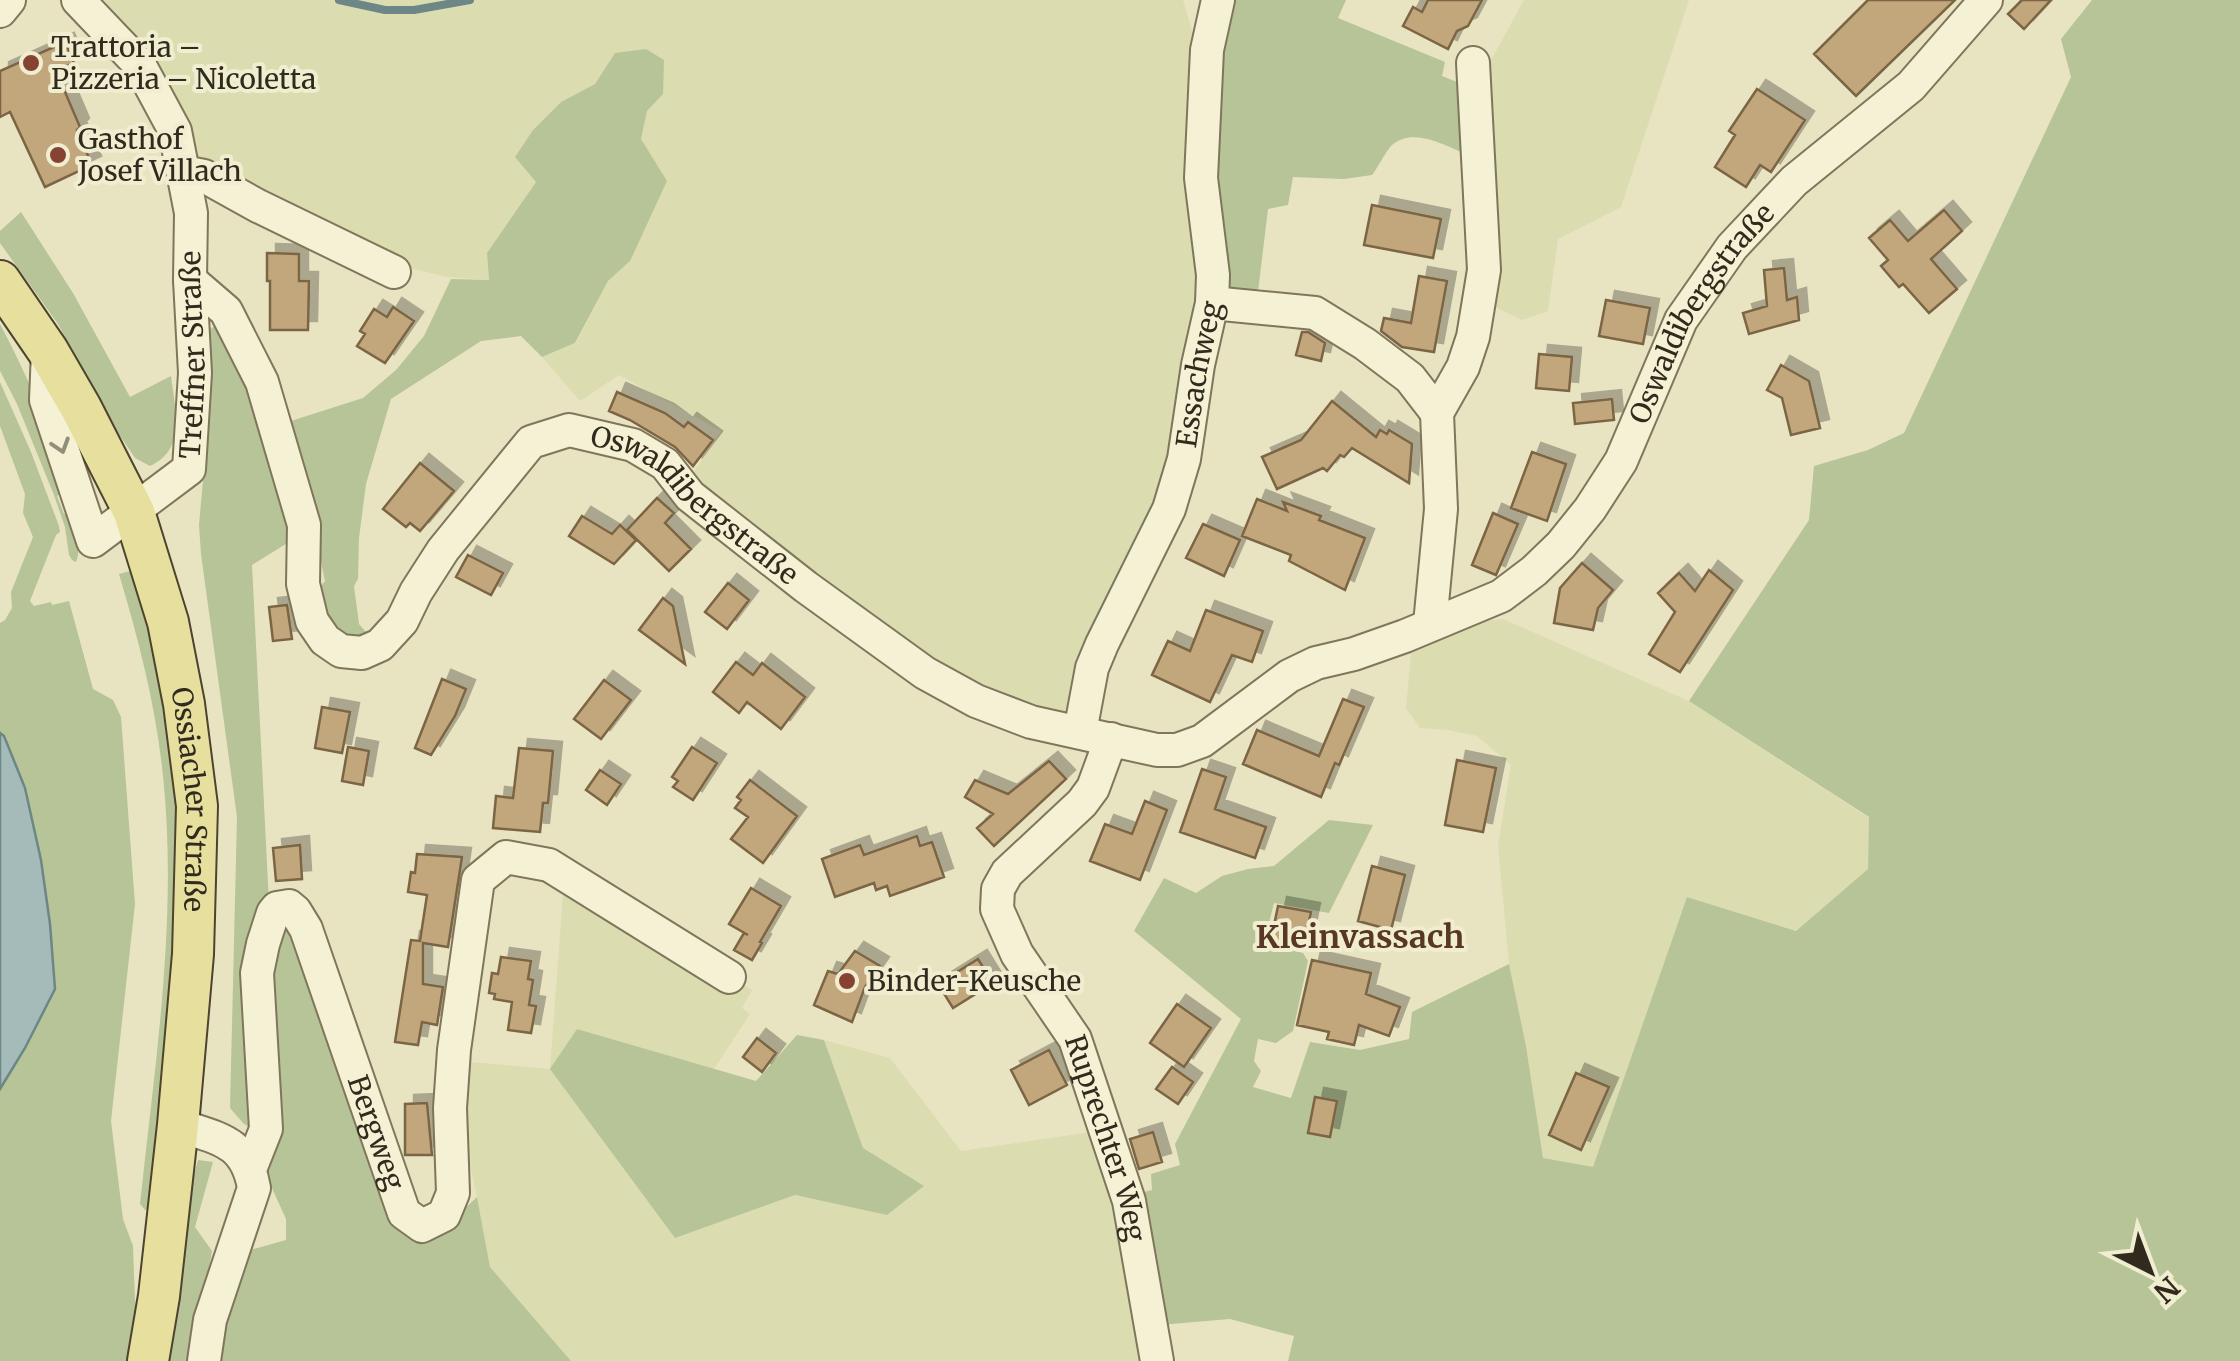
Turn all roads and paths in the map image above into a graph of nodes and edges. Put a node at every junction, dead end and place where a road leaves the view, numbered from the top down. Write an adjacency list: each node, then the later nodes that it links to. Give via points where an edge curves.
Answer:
1 (9, 0): 6 (street)
2 (78, 0): 9 (street, Treffner Straße, via 139,64 175,131)
3 (1193, 0): 7 (street)
4 (1218, 0): 7 (street, Essachweg)
5 (1986, 0): 19 (street, Oswaldibergstraße, via 1911,86 1794,181 1732,247 1681,320 1621,462 1561,545 1501,596)
6 (0, 11)
7 (1207, 50): 15 (street, Essachweg, via 1200,178)
8 (1473, 63): 17 (street, via 1484,270 1464,367)
9 (183, 172): 10 (street, via 204,176); 13 (street, Treffner Straße, via 191,213)
10 (258, 206): 11 (street); 12 (street)
11 (281, 244)
12 (394, 272)
13 (190, 280): 18 (street, Treffner Straße, via 195,373 189,469); 20 (street, Oswaldibergstraße, via 226,311 262,382 304,525 303,584 312,621 341,651 380,645 402,621 443,550 531,442 570,430 633,445 665,464 690,496 806,587 976,702)
14 (0, 281): 16 (main road, Ossiacher Straße)
15 (1212, 303): 17 (street, via 1315,313 1410,378); 20 (street, Essachweg, via 1169,509 1092,668)
16 (48, 351): 18 (main road, Ossiacher Straße); 18 (street, one-way to 18, via 46,400 93,541)
17 (1437, 413): 19 (street, via 1441,510)
18 (134, 512): 22 (main road, Ossiacher Straße, via 168,622 197,806 194,954)
19 (1430, 624): 20 (street, Oswaldibergstraße, via 1288,676 1202,741 1178,750)
20 (1096, 736): 26 (street, Ruprechter Weg, via 1092,788 1007,873 997,909 1017,954 1076,1039 1129,1201)
21 (729, 977): 23 (street, Bergweg, via 549,866 506,857 478,880 454,1050 453,1192 444,1214 422,1226 404,1213 306,929 289,906 276,908 257,973 266,1130)
22 (178, 1125): 23 (street, via 224,1140); 24 (main road, Ossiacher Straße)
23 (251, 1168): 25 (street, via 254,1188 210,1320)
24 (148, 1361)
25 (204, 1361)
26 (1158, 1361)

